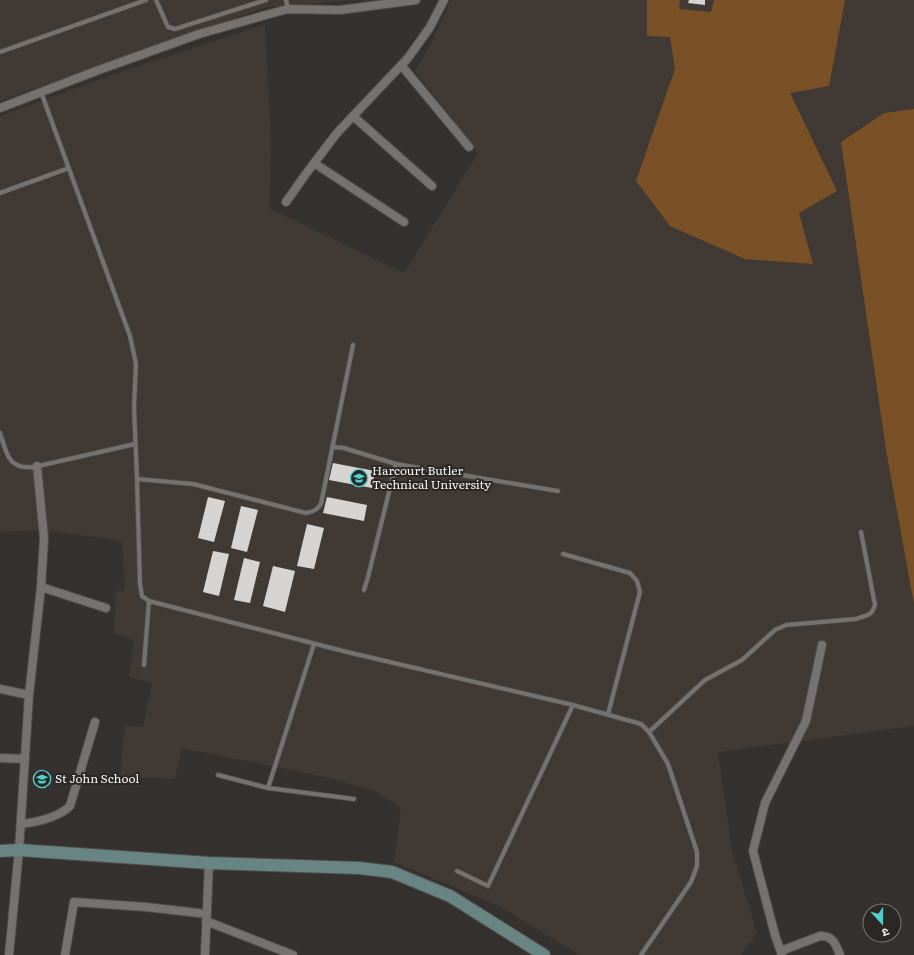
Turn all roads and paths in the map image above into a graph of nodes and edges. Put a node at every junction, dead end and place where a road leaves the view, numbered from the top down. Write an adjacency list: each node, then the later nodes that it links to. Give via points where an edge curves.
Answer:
1 (146, 0): 8 (lane)
2 (156, 0): 3 (lane, via 168,26 175,29)
3 (266, 0)
4 (286, 0): 7 (lane)
5 (416, 0): 7 (street, via 340,10)
6 (444, 0): 9 (street, via 430,26)
7 (288, 9): 10 (street, via 199,34)
8 (0, 52)
9 (401, 66): 12 (street); 13 (street)
10 (41, 92): 11 (street); 15 (lane)
11 (0, 108)
12 (353, 116): 14 (street); 16 (street)
13 (469, 147)
14 (314, 163): 18 (street); 19 (street)
15 (69, 168): 17 (lane); 22 (lane, via 130,336 136,364)
16 (432, 186)
17 (0, 193)
18 (286, 202)
19 (404, 222)
20 (353, 344): 23 (lane)
21 (0, 433): 25 (lane, via 12,463 27,468)
22 (135, 444): 25 (lane); 26 (lane)
23 (333, 447): 24 (lane); 26 (lane, via 321,504 311,513 193,484)
24 (396, 464): 27 (lane); 31 (lane)
25 (37, 466): 30 (street, via 44,538)
26 (137, 479): 32 (lane, via 140,584 142,596)
27 (558, 490)
28 (861, 532): 42 (lane, via 875,605 872,612 856,618 786,624 775,630 742,660 705,680)
29 (563, 554): 40 (lane, via 630,573 637,581 640,592)
30 (41, 587): 33 (street); 38 (street)
31 (364, 590)
32 (149, 601): 34 (lane); 36 (lane)
33 (106, 608)
34 (314, 644): 39 (lane); 46 (lane)
35 (822, 645): 54 (street, via 806,721 765,803 753,851)
36 (144, 665)
37 (0, 689): 38 (street)
38 (29, 695): 44 (street)
39 (573, 705): 40 (lane); 52 (lane, via 488,886)
40 (608, 714): 42 (lane, via 641,724)
41 (95, 722): 48 (street, via 70,806 36,822)
42 (649, 732): 60 (lane, via 668,764 697,852 697,866 691,882)
43 (0, 758): 44 (street)
44 (25, 759): 48 (street)
45 (218, 774): 46 (lane)
46 (268, 788): 47 (lane)
47 (354, 799)
48 (21, 824): 49 (street)
49 (19, 850): 50 (street); 51 (street); 55 (street)
50 (0, 851)
51 (209, 863): 53 (street); 59 (street, via 359,868 392,872 450,896)
52 (457, 871)
53 (207, 917): 56 (street, via 146,907 74,902); 57 (street); 58 (street)
54 (782, 953): 61 (street, via 824,935 834,941)
55 (9, 955)
56 (65, 955)
57 (205, 955)
58 (293, 955)
59 (544, 955)
60 (641, 955)
61 (840, 955)

